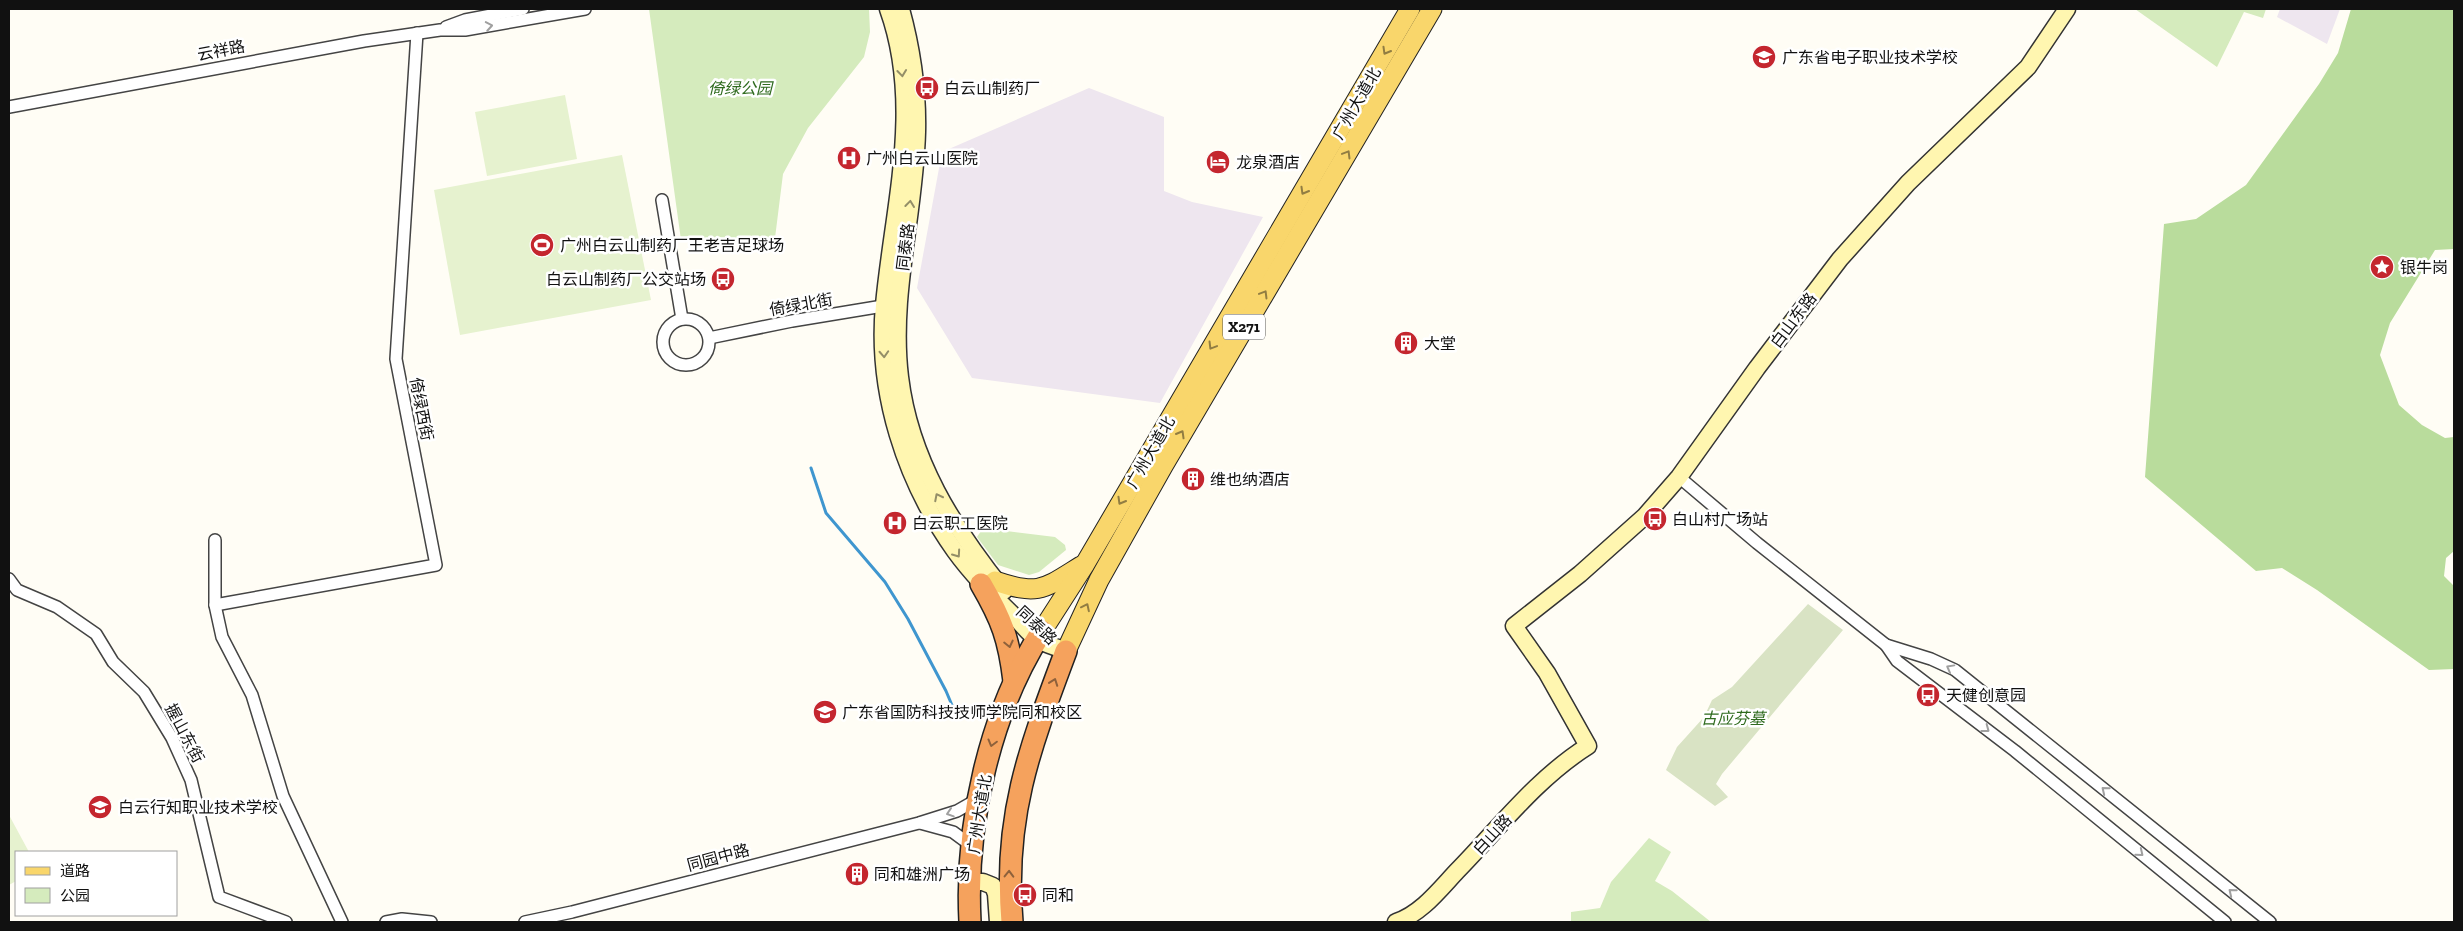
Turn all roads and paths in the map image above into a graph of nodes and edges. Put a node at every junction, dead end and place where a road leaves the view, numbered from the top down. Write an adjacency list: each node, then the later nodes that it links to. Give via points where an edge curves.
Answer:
1 (522, 9): 8 (street, 云祥路, via 465,20)
2 (586, 9): 8 (street, 云祥路, one-way to 2, via 465,30)
3 (888, 9): 12 (street, 同泰路, one-way to 12, via 902,70 904,135)
4 (901, 9): 12 (street, 同泰路, one-way to 4, via 917,133 913,67)
5 (1410, 9): 15 (main road, 广州大道北 / X271, one-way to 15)
6 (1432, 9): 15 (main road, 广州大道北 / X271, one-way to 6)
7 (2067, 9): 16 (street, 白山东路, via 2028,67 1908,183 1845,252)
8 (440, 30): 9 (street, 云祥路)
9 (417, 33): 10 (street, 云祥路); 21 (street, 倚绿西街, via 396,359 436,564)
10 (9, 106)
11 (662, 200): 13 (street)
12 (891, 305): 14 (street, 倚绿北街); 20 (street, 同泰路, via 885,363 894,420 903,451 924,502 950,544)
13 (682, 319): 14 (street, via 702,324); 14 (street, via 673,322 664,334 664,349 673,361 687,364 701,359 709,346)
14 (709, 338)
15 (1155, 462): 18 (main road, 广州大道北 / X271, one-way to 18); 24 (main road, 广州大道北 / X271, one-way to 15)
16 (1679, 477): 23 (street); 26 (street, 白山东路, via 1616,543 1514,626 1547,673)
17 (215, 540): 21 (street)
18 (1084, 564): 20 (main road, via 1039,590); 22 (main road, 广州大道北 / X271)
19 (9, 579): 31 (street, 握山东街, via 18,590 58,607 96,634 113,662 144,692 172,738 191,780 219,897)
20 (988, 582): 22 (street, 同泰路); 25 (highway, one-way to 25, via 1005,629)
21 (215, 605): 32 (street, via 222,637 252,695 283,796)
22 (1040, 635): 24 (street, 同泰路); 25 (highway, 广州大道北 / X271)
23 (1886, 645): 40 (street, one-way to 40, via 1897,661 2015,751); 41 (street, one-way to 23, via 1955,670)
24 (1066, 651): 38 (highway, 广州大道北, one-way to 24, via 1010,860 1019,791 1036,730)
25 (1014, 681): 27 (highway, 广州大道北, one-way to 27, via 995,731)
26 (1588, 746): 39 (street, 白山路, via 1546,778 1430,898 1408,917)
27 (980, 798): 28 (street, 同园中路, one-way to 28, via 957,811); 29 (highway, 广州大道北)
28 (919, 823): 29 (street, via 953,832); 35 (street, 同园中路)
29 (972, 846): 30 (highway, 广州大道北)
30 (970, 882): 36 (highway, 广州大道北); 37 (street, via 993,886)
31 (286, 922)
32 (342, 922)
33 (386, 922): 34 (street, via 402,919)
34 (431, 922)
35 (525, 922)
36 (970, 922)
37 (998, 922)
38 (1012, 922)
39 (1396, 922)
40 (2224, 922)
41 (2270, 922)

